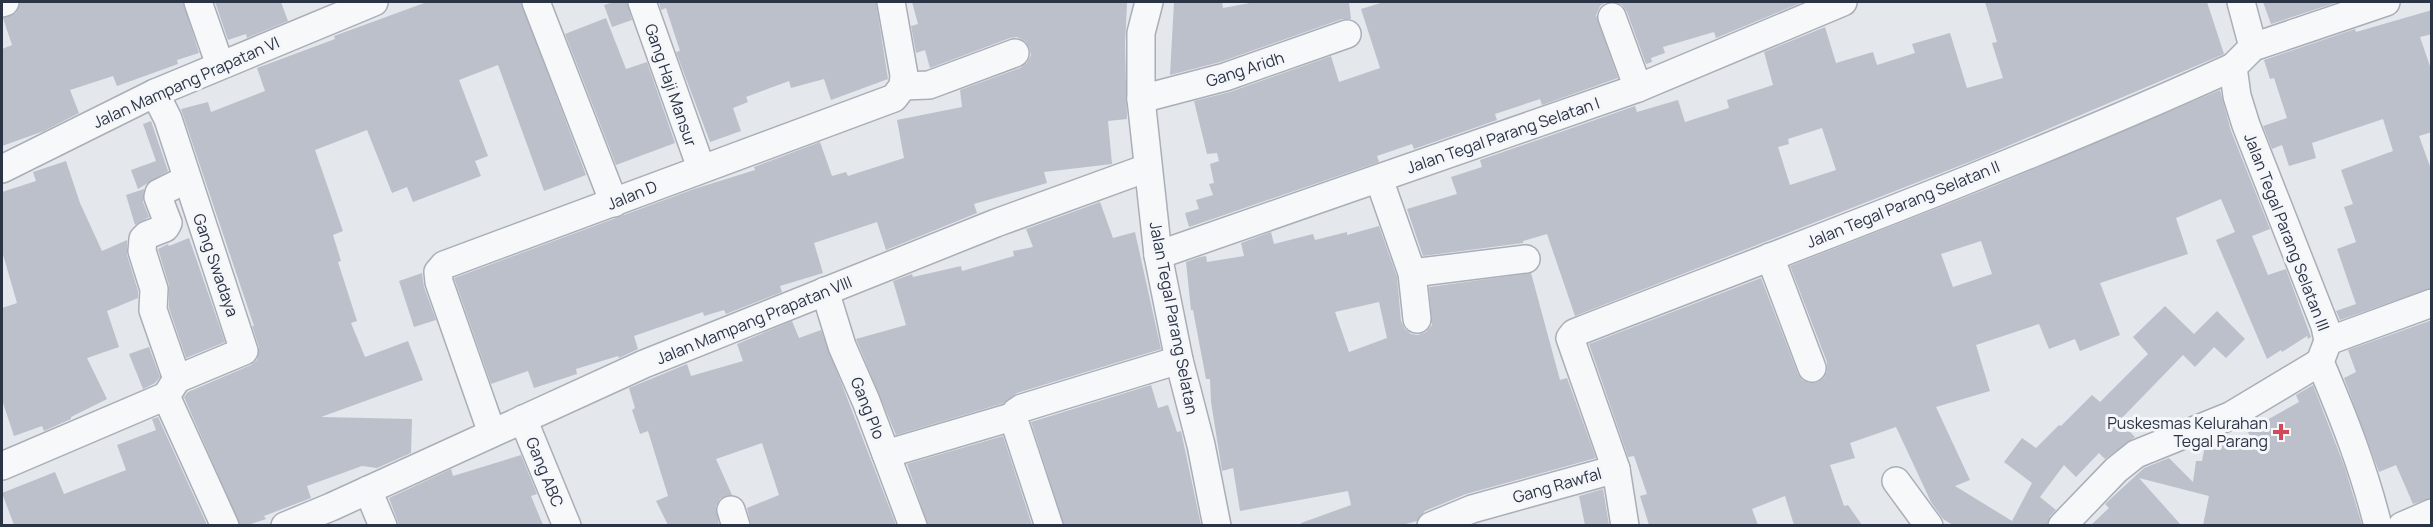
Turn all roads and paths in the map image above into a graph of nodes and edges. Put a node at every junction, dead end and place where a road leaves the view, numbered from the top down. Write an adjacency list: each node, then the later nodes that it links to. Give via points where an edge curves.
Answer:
1 (198, 2): 14 (street)
2 (374, 2): 14 (street, Jalan Mampang Prapatan VI)
3 (536, 2): 25 (street)
4 (642, 2): 21 (street, Gang Haji Mansur)
5 (891, 2): 16 (street)
6 (1149, 2): 19 (street, Jalan Tegal Parang Selatan, via 1141,33)
7 (1843, 2): 17 (street, Jalan Tegal Parang Selatan I)
8 (2241, 2): 12 (street)
9 (2386, 2): 12 (street)
10 (1612, 17): 17 (street)
11 (1347, 34): 19 (street, Gang Aridh, via 1225,77)
12 (2253, 46): 15 (street)
13 (1015, 54): 16 (street, via 929,85)
14 (220, 65): 18 (street, Jalan Mampang Prapatan VI)
15 (2232, 67): 27 (street, Jalan Tegal Parang Selatan II, via 2145,107); 34 (street, Jalan Tegal Parang Selatan III, via 2246,125 2325,326)
16 (903, 86): 21 (street, Jalan D, via 894,98 877,106)
17 (1638, 88): 24 (street, Jalan Tegal Parang Selatan I)
18 (155, 93): 20 (street, Jalan Mampang Prapatan VI); 23 (street, Gang Swadaya, via 168,119)
19 (1141, 99): 22 (street, Jalan Tegal Parang Selatan)
20 (2, 168)
21 (701, 168): 25 (street, Jalan D)
22 (1148, 168): 26 (street, Jalan Tegal Parang Selatan); 30 (street, Jalan Mampang Prapatan VIII)
23 (187, 179): 37 (street, Gang Swadaya, via 159,193 168,223 142,242); 37 (street, Gang Swadaya, via 244,351)
24 (1379, 179): 26 (street, Jalan Tegal Parang Selatan I); 29 (street)
25 (614, 203): 40 (street, Jalan D, via 462,256 444,264 438,272)
26 (1158, 255): 35 (street, Jalan Tegal Parang Selatan)
27 (1770, 257): 33 (street, Jalan Tegal Parang Selatan II); 36 (street)
28 (1526, 259): 29 (street)
29 (1412, 273): 32 (street)
30 (825, 291): 39 (street, Jalan Mampang Prapatan VIII, via 644,364); 41 (street, Gang Plo, via 842,346)
31 (2432, 303): 34 (street)
32 (1417, 319)
33 (1571, 335): 43 (street, Gang Rawfal)
34 (2324, 352): 57 (street, via 2230,416 2136,454); 58 (street, Jalan Tegal Parang Selatan III)
35 (1179, 360): 38 (street, via 1022,408); 53 (street, Jalan Tegal Parang Selatan)
36 (1812, 368)
37 (171, 387): 42 (street); 47 (street)
38 (1016, 416): 41 (street); 52 (street, via 1014,420)
39 (523, 419): 40 (street, Jalan Mampang Prapatan VIII); 50 (street, Gang ABC)
40 (492, 433): 45 (street, Jalan Mampang Prapatan VIII)
41 (886, 454): 51 (street, Gang Plo)
42 (2, 465)
43 (1616, 469): 54 (street, Gang Rawfal, via 1472,509); 55 (street)
44 (1896, 481): 56 (street)
45 (368, 490): 48 (street, Jalan Mampang Prapatan VIII); 49 (street)
46 (2432, 513): 59 (street)
47 (225, 525)
48 (285, 525)
49 (383, 525)
50 (567, 525)
51 (913, 525)
52 (1049, 525)
53 (1216, 525)
54 (1431, 525)
55 (1625, 525)
56 (1929, 525)
57 (2062, 525)
58 (2378, 525)
59 (2402, 525)

